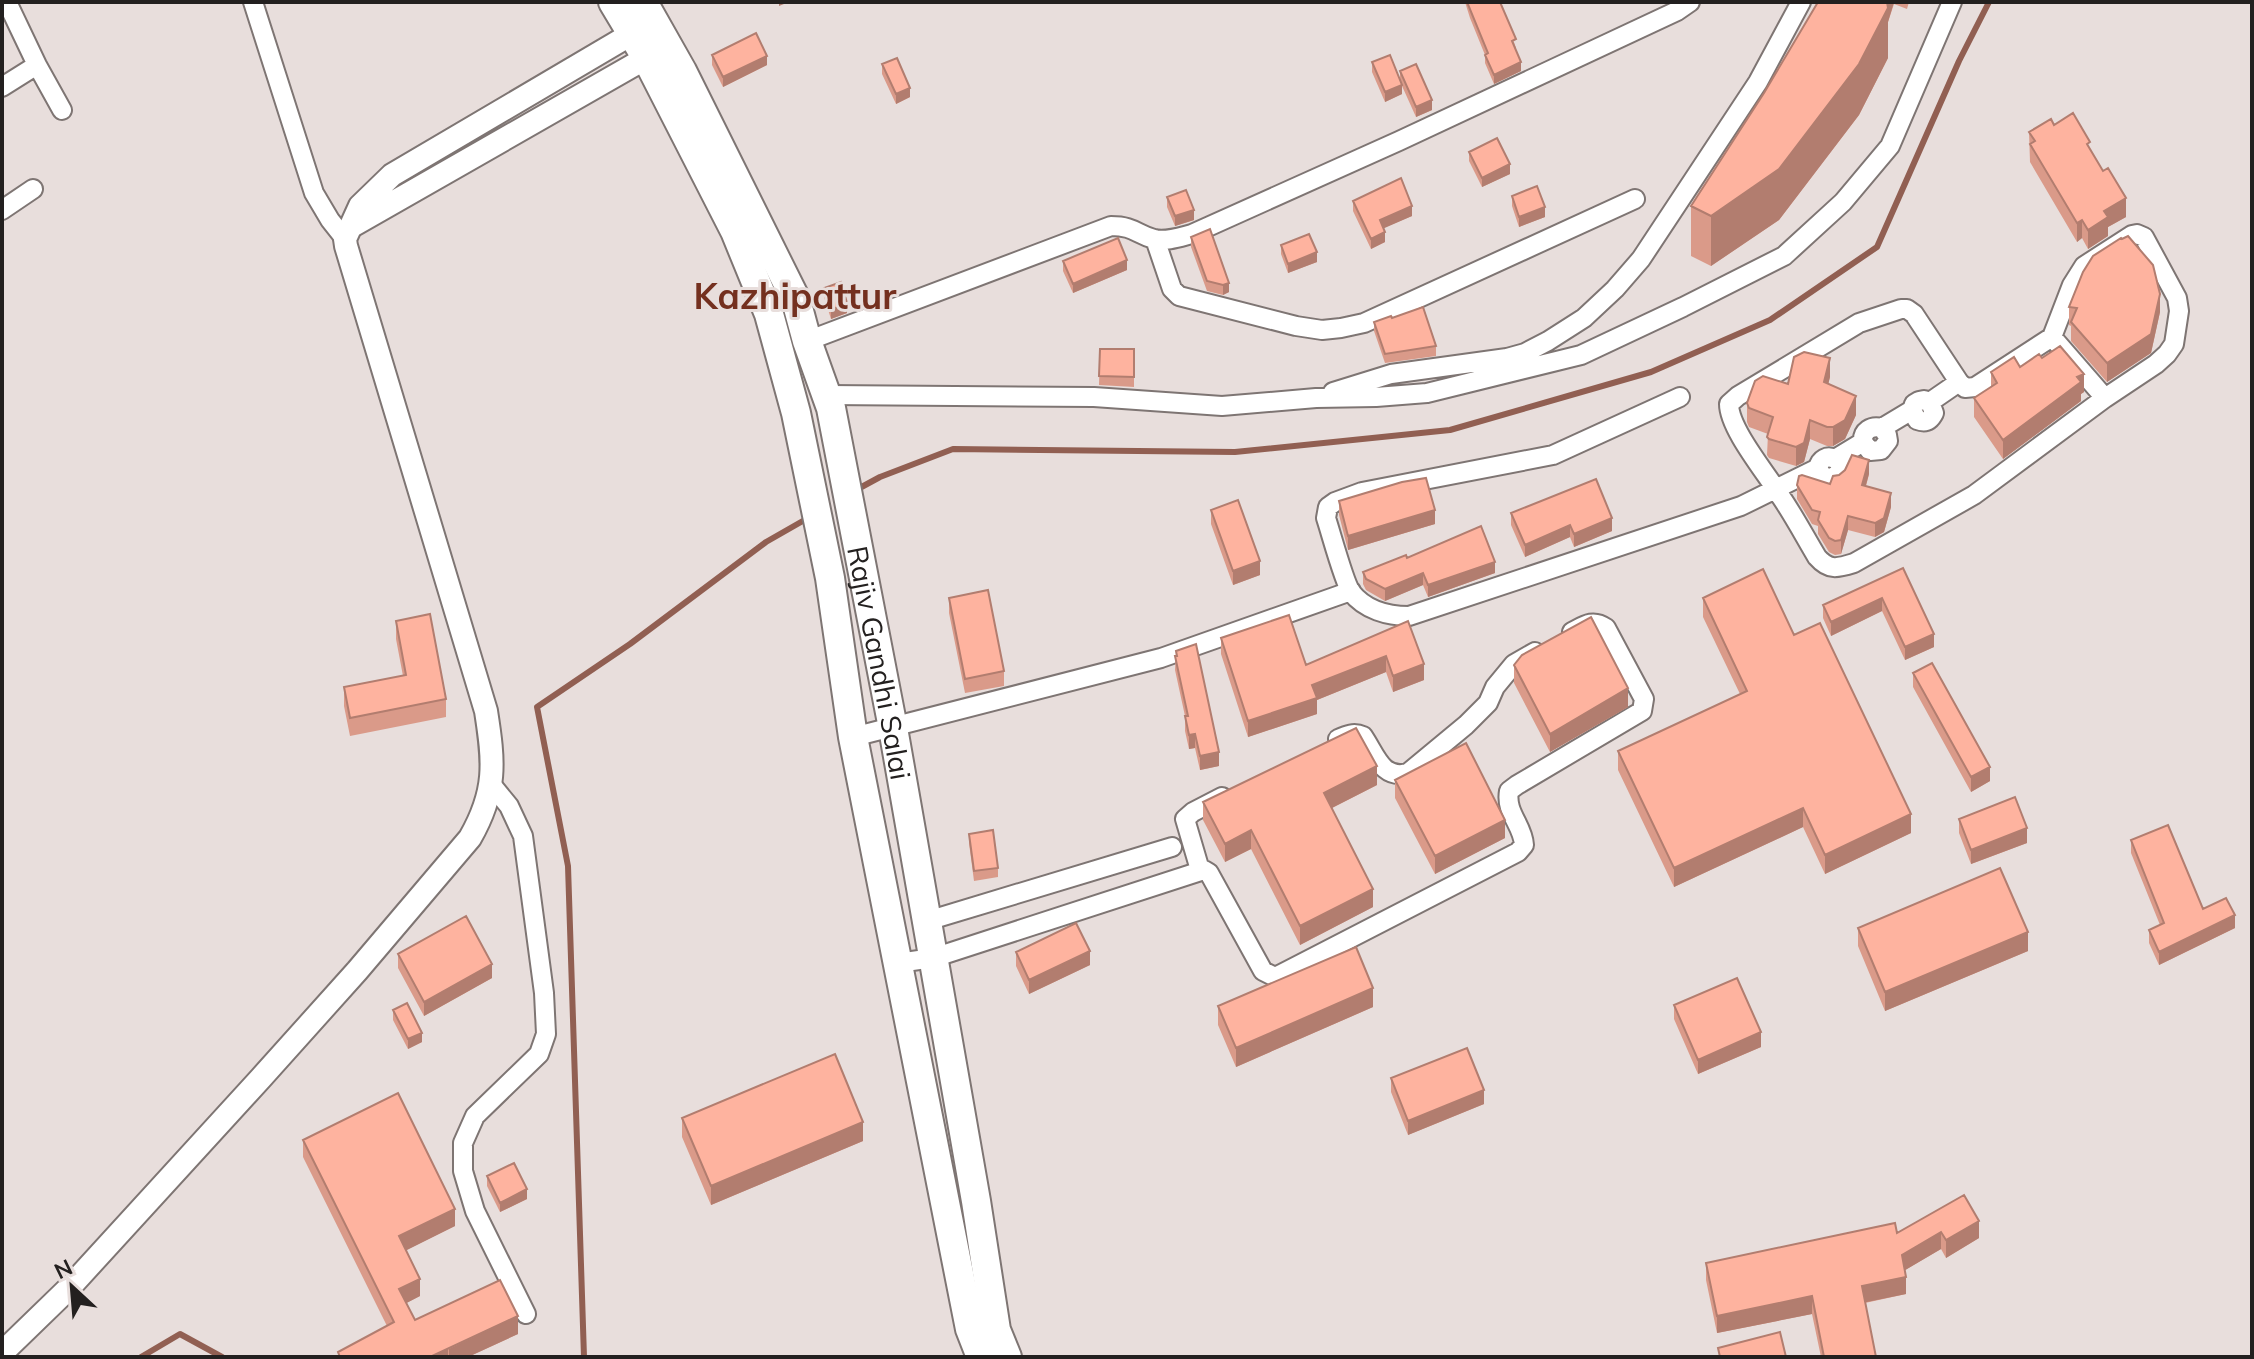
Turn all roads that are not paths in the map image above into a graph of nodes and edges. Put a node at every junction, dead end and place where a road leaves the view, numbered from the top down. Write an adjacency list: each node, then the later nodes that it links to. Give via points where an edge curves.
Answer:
1 (7, 2): 8 (street)
2 (253, 2): 14 (street, via 314,193 330,220)
3 (613, 2): 7 (main road, Rajiv Gandhi Salai)
4 (1801, 2): 20 (street, via 1758,82 1641,259 1584,318 1525,353 1391,374)
5 (1952, 2): 20 (street, via 1890,146 1843,202 1784,256 1581,355 1427,393)
6 (1680, 5): 15 (street, via 1192,234)
7 (648, 32): 14 (street); 17 (main road, Rajiv Gandhi Salai, via 796,300); 26 (main road, Rajiv Gandhi Salai, via 769,314 796,413 830,578)
8 (37, 65): 9 (street); 10 (street)
9 (2, 87)
10 (62, 110)
11 (33, 189): 13 (street)
12 (1635, 199): 15 (street, via 1364,323 1322,330 1179,296)
13 (2, 210)
14 (348, 233): 28 (street, via 486,711)
15 (1155, 239): 17 (street, via 1127,226 1111,226)
16 (2052, 337): 18 (street); 21 (street); 21 (street, via 2084,266 2123,239 2144,237 2177,298 2174,344 2156,364)
17 (807, 341): 22 (main road, Rajiv Gandhi Salai)
18 (1965, 385): 23 (street, via 1885,433 1868,429 1866,446 1838,464 1824,458 1821,472); 23 (street, via 1907,309 1859,323 1729,404 1734,425)
19 (1680, 397): 24 (street, via 1553,455 1362,492 1335,502 1326,518)
20 (1316, 398): 22 (street, via 1222,406 1094,397)
21 (2105, 398): 23 (street, via 1974,495 1839,568 1817,557)
22 (829, 402): 25 (main road, Rajiv Gandhi Salai)
23 (1779, 493): 24 (street, via 1409,616 1373,610)
24 (1351, 591): 25 (street, via 1161,658)
25 (893, 728): 26 (street); 32 (main road, Rajiv Gandhi Salai)
26 (853, 737): 34 (main road, Rajiv Gandhi Salai)
27 (1327, 745): 31 (street, via 1358,734 1390,774 1408,773 1488,703 1514,664 1591,622 1606,628 1645,705 1636,716 1509,791 1509,809 1523,837 1518,852 1275,977 1263,971 1209,873)
28 (491, 784): 35 (street, via 523,836 546,1034 539,1054 475,1116 463,1143 463,1171 475,1211); 36 (street, via 470,838 357,971 69,1288)
29 (1233, 792): 31 (street, via 1185,819)
30 (1172, 847): 32 (street)
31 (1200, 870): 33 (street)
32 (927, 921): 33 (main road, Rajiv Gandhi Salai)
33 (933, 958): 34 (street); 38 (main road, Rajiv Gandhi Salai, via 996,1330)
34 (898, 963): 37 (main road, Rajiv Gandhi Salai, via 970,1329)
35 (526, 1314)
36 (2, 1353)
37 (981, 1357)
38 (1007, 1357)

